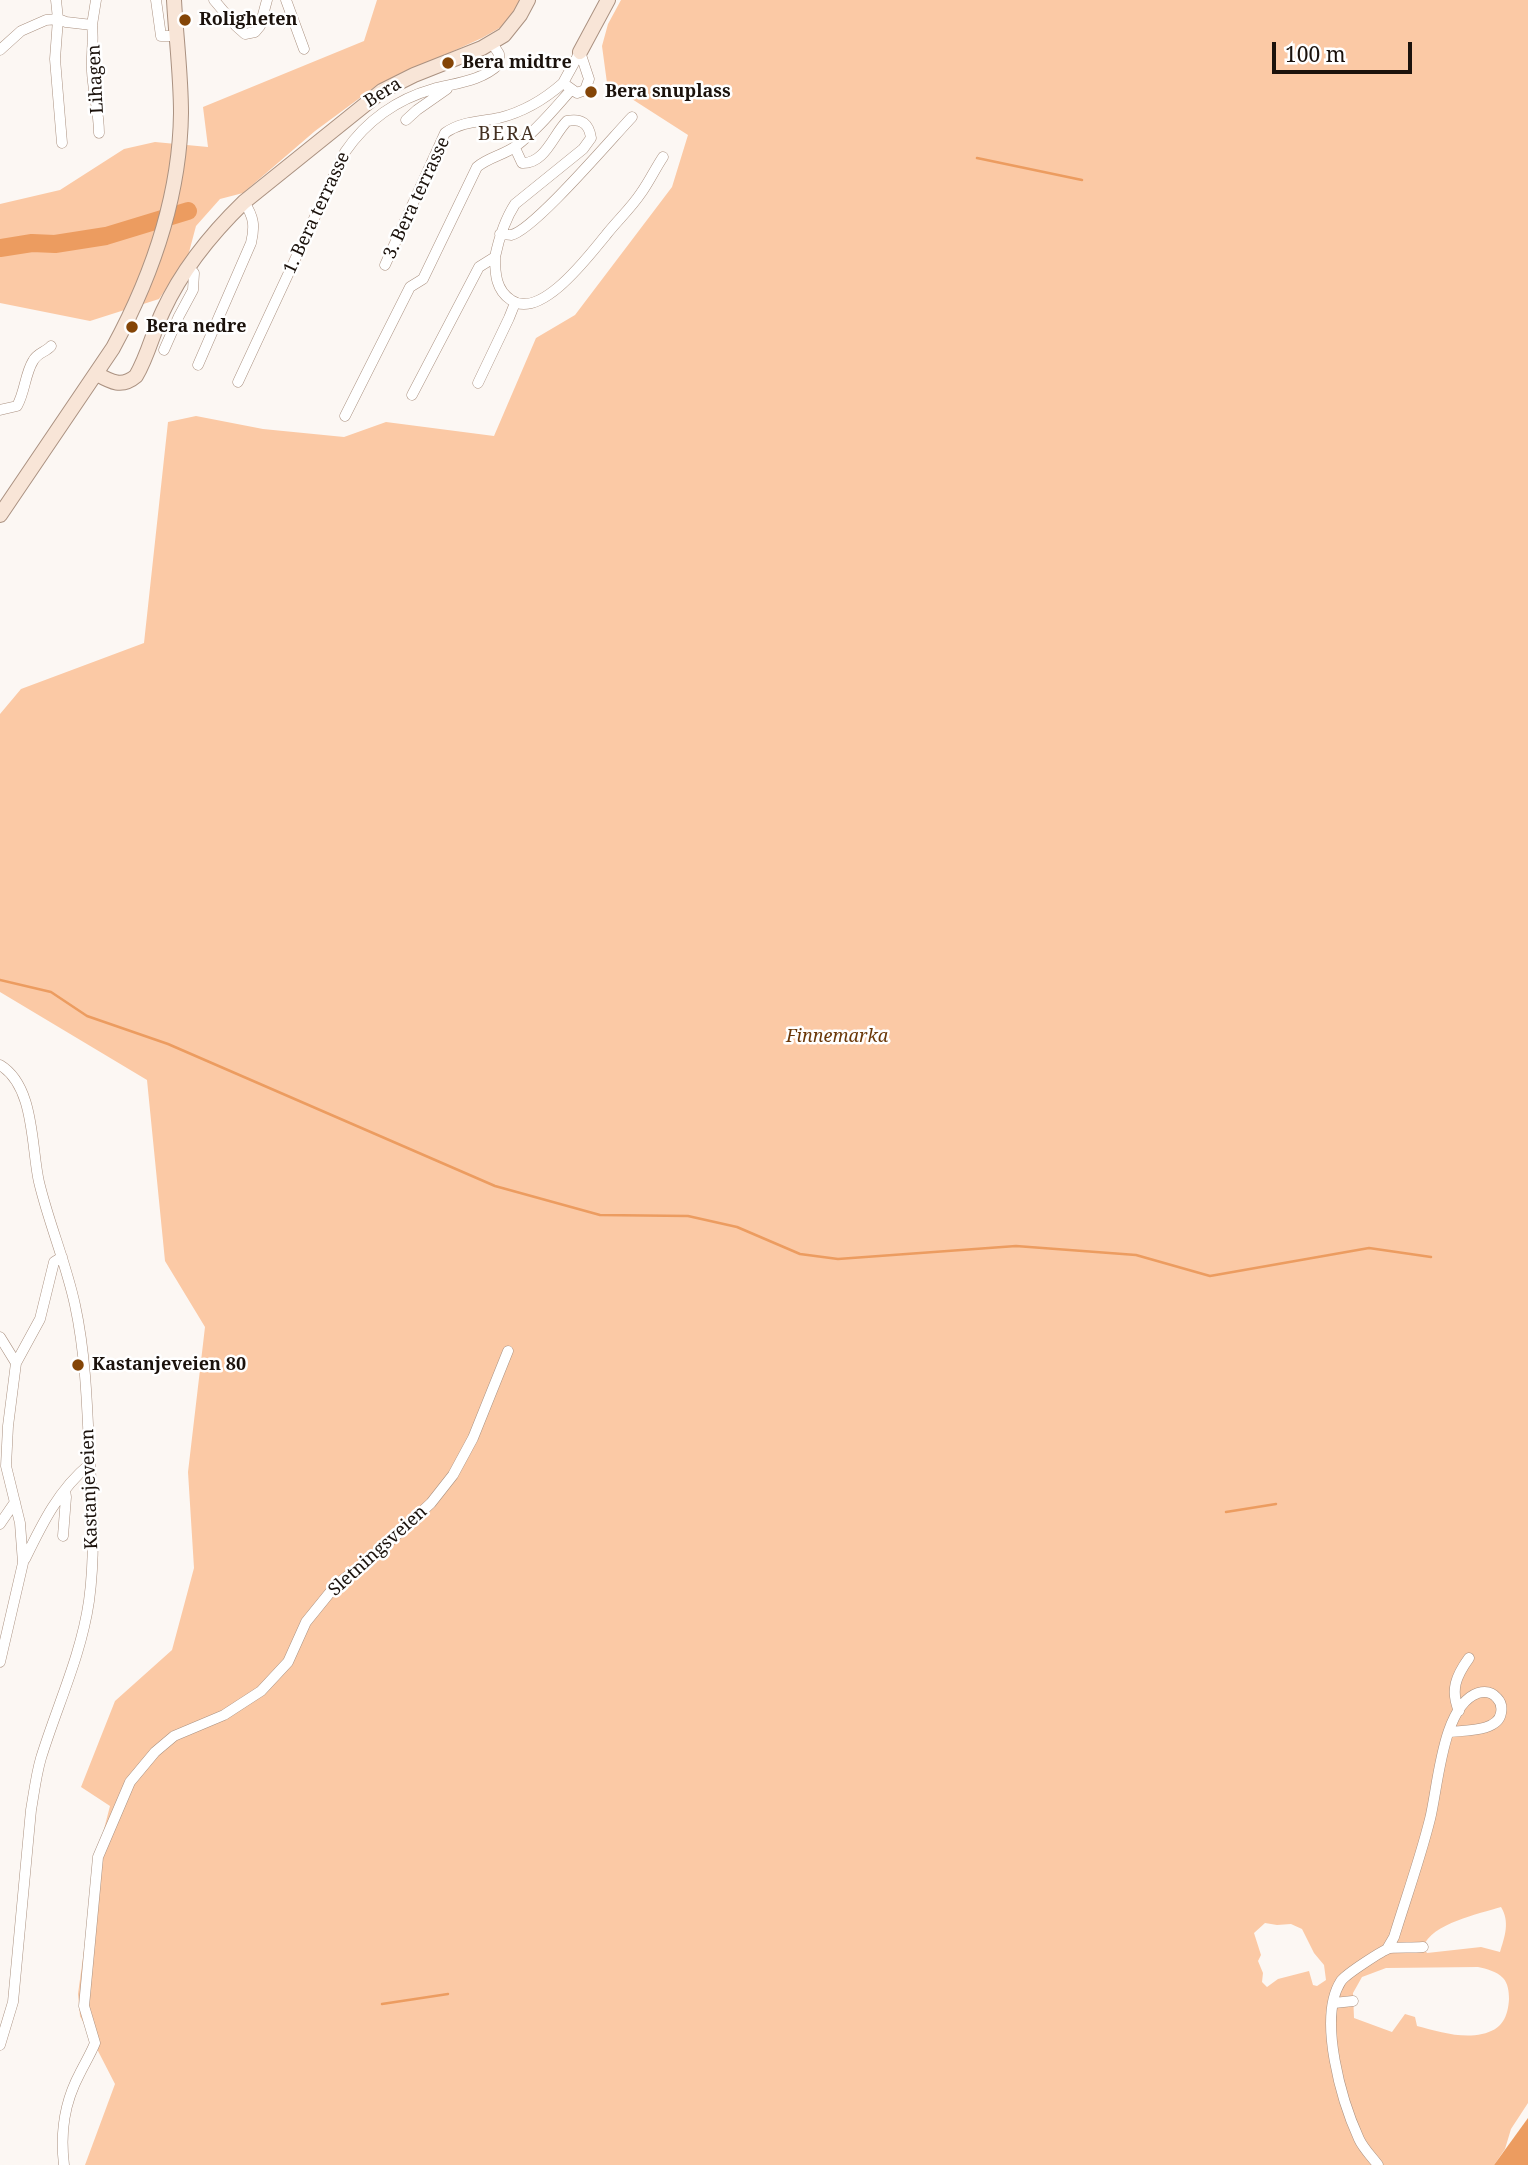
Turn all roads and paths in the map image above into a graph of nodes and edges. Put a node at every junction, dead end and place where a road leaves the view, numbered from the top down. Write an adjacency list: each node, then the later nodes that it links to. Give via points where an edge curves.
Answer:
1 (56, 0): 10 (street)
2 (96, 0): 11 (street, Lihagen)
3 (156, 0): 12 (street)
4 (174, 0): 12 (street)
5 (214, 0): 6 (street, via 245,34 260,26)
6 (267, 0)
7 (286, 0): 14 (street)
8 (528, 0): 13 (street, Bera, via 512,28)
9 (608, 0): 16 (street)
10 (58, 19): 11 (street, Lihagen); 15 (street, Lihagen, via 21,31); 22 (street, via 55,58)
11 (92, 25): 21 (street, Lihagen)
12 (169, 36): 34 (street, via 181,113 174,182 165,223 129,319)
13 (492, 43): 17 (street, 1. Bera terrasse, via 499,64); 25 (street, Bera, via 383,91)
14 (304, 49)
15 (0, 50)
16 (579, 52): 18 (street); 18 (street, via 588,85 577,93)
17 (453, 85): 20 (street); 35 (street, 1. Bera terrasse, via 395,104 355,137)
18 (567, 86): 23 (street, via 552,111); 28 (street, 3. Bera terrasse, via 518,112 470,122 445,133)
19 (632, 117): 26 (street, via 527,225 511,235)
20 (406, 120)
21 (99, 133)
22 (62, 143)
23 (514, 148): 26 (street, via 522,163 531,163 567,121 576,119 590,129 591,138 583,149 515,204); 39 (street, via 478,167 423,279 410,287)
24 (663, 156): 30 (street, via 640,194 561,286 538,300)
25 (244, 202): 29 (street, Bera); 33 (street, via 254,220 251,243)
26 (500, 234): 27 (street)
27 (495, 257): 30 (street, via 500,290); 37 (street, via 479,267)
28 (385, 265)
29 (188, 268): 32 (street, via 194,273 193,290); 34 (street, Bera, via 164,309 136,376 111,383)
30 (515, 303): 36 (street)
31 (51, 346): 38 (street, via 33,360 16,406)
32 (164, 350)
33 (198, 365)
34 (97, 374): 40 (street)
35 (238, 382)
36 (478, 383)
37 (412, 395)
38 (0, 410)
39 (345, 416)
40 (0, 515)
41 (0, 1065): 42 (street, Kastanjeveien, via 17,1083 26,1102 37,1173)
42 (62, 1257): 45 (street, via 54,1262 40,1319); 46 (street, Kastanjeveien, via 82,1348)
43 (0, 1337): 45 (street)
44 (508, 1351): 61 (street, Sletningsveien, via 473,1438 431,1503 337,1584 306,1622 288,1662 261,1691 224,1715 174,1736 130,1782 98,1857 84,2006 95,2043 68,2099 62,2125)
45 (16, 1363): 48 (street, via 6,1466)
46 (90, 1464): 47 (street); 60 (street, Kastanjeveien, via 94,1538 89,1602 36,1782 13,2002)
47 (65, 1490): 50 (street); 51 (street, via 47,1514)
48 (15, 1502): 49 (street); 51 (street)
49 (0, 1524)
50 (63, 1536)
51 (23, 1563): 53 (street)
52 (1469, 1658): 54 (street, via 1453,1691)
53 (0, 1662)
54 (1459, 1711): 55 (street); 55 (street, via 1482,1692 1496,1697 1502,1709 1496,1722 1486,1727)
55 (1449, 1732): 57 (street, via 1431,1817)
56 (1423, 1947): 57 (street)
57 (1387, 1949): 59 (street, via 1342,1980)
58 (1353, 2001): 59 (street)
59 (1334, 2003): 62 (street, via 1332,2044 1341,2089 1360,2141)
60 (0, 2045)
61 (64, 2165)
62 (1378, 2165)

